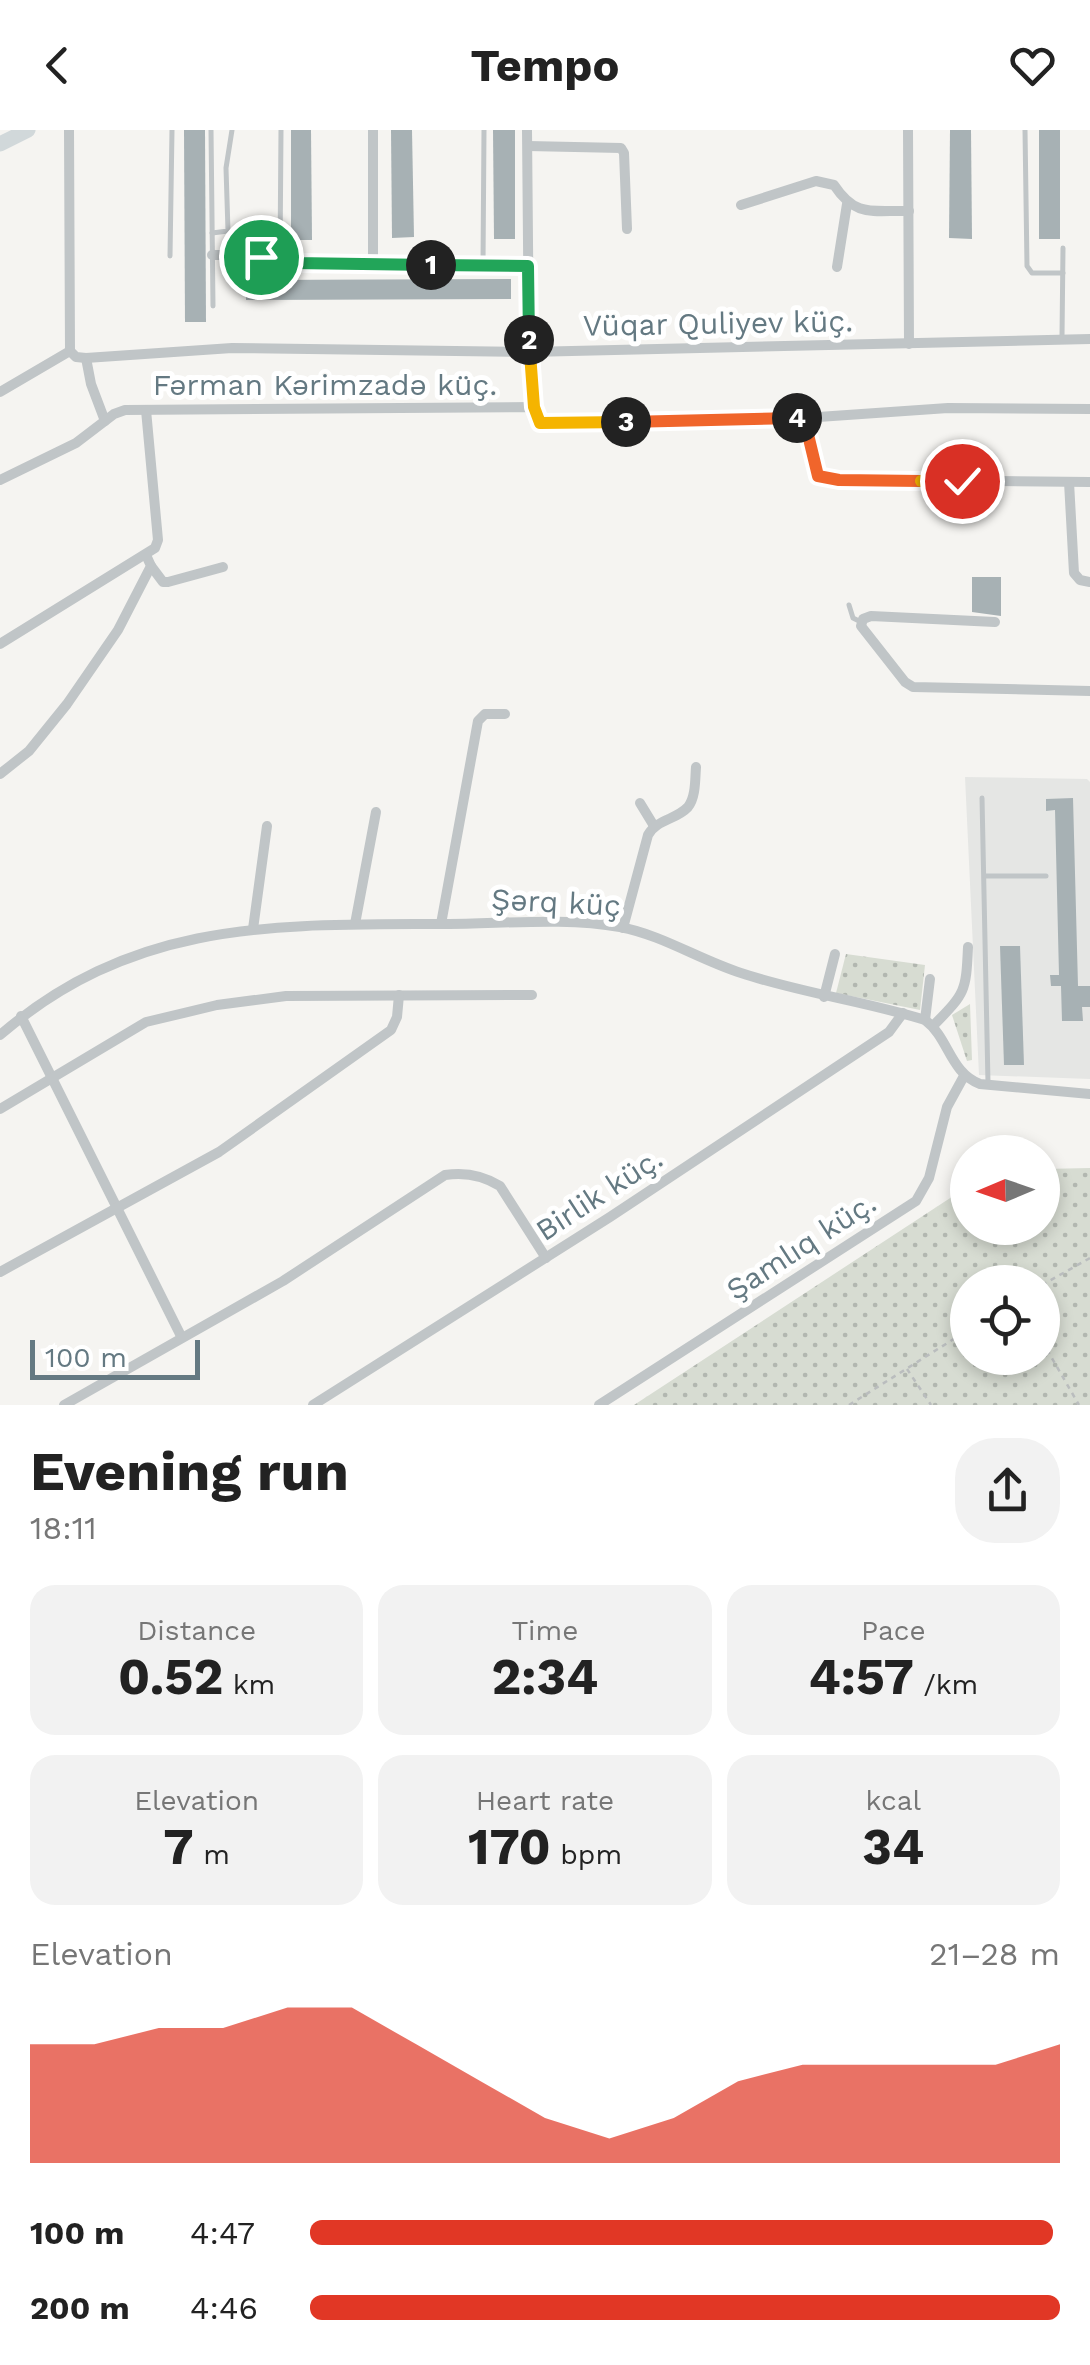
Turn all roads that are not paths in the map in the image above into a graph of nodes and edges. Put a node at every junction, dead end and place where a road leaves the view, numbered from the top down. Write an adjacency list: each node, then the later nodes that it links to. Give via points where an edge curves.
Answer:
1 (28, 130): 12 (street)
2 (68, 130): 32 (street)
3 (172, 130): 21 (lane)
4 (211, 130): 18 (lane)
5 (232, 130): 18 (lane, via 228,231)
6 (281, 130): 22 (lane)
7 (372, 130): 23 (street)
8 (484, 130): 24 (lane)
9 (527, 130): 13 (street)
10 (908, 130): 16 (street)
11 (1025, 130): 27 (lane, via 1029,270)
12 (6, 137)
13 (528, 146): 17 (street, via 621,148); 25 (street)
14 (847, 204): 15 (street, via 834,185 816,181); 16 (street); 26 (street)
15 (741, 206)
16 (908, 211): 31 (street)
17 (628, 229)
18 (212, 233): 20 (lane)
19 (1063, 248): 27 (lane)
20 (212, 255): 22 (street); 28 (lane)
21 (170, 256)
22 (280, 262): 23 (street)
23 (373, 265): 24 (street)
24 (483, 265): 25 (street)
25 (528, 266): 33 (street)
26 (836, 266)
27 (1063, 272): 29 (lane)
28 (213, 306)
29 (1062, 340): 30 (street, Vüqar Quliyev küç.); 31 (street, Vüqar Quliyev küç.)
30 (1090, 340)
31 (909, 344): 33 (street, Vüqar Quliyev küç.)
32 (70, 352): 34 (street, Vüqar Quliyev küç.); 35 (street)
33 (529, 352): 34 (street, Vüqar Quliyev küç., via 232,348); 36 (street)
34 (86, 358): 40 (street)
35 (0, 392)
36 (534, 407): 38 (street, Fərman Kərimzadə küç.); 39 (street, Fərman Kərimzadə küç., via 547,424)
37 (1090, 408): 39 (street)
38 (146, 410): 40 (street, Fərman Kərimzadə küç., via 125,410); 44 (street, via 158,540)
39 (804, 418): 42 (street, via 815,474 827,479)
40 (106, 421): 41 (street, Fərman Kərimzadə küç.)
41 (0, 480)
42 (1069, 482): 43 (street); 46 (street, via 1074,573)
43 (1090, 482)
44 (148, 560): 45 (street, via 168,582); 50 (street, via 107,574); 54 (street, via 118,630 29,750)
45 (223, 568)
46 (1090, 582)
47 (849, 605): 48 (lane)
48 (861, 622): 49 (street, via 871,616); 51 (street, via 913,687)
49 (995, 622)
50 (0, 644)
51 (1090, 691)
52 (505, 714): 63 (street, via 485,714 478,721)
53 (696, 767): 59 (street, via 688,807)
54 (0, 774)
55 (982, 798): 60 (lane)
56 (640, 803): 59 (street)
57 (376, 812): 62 (street)
58 (266, 826): 64 (street)
59 (654, 826): 65 (street)
60 (986, 876): 61 (lane); 78 (lane)
61 (1046, 876)
62 (354, 924): 63 (street, Şərq küç); 64 (street, Şərq küç)
63 (441, 924): 65 (street, Şərq küç)
64 (254, 928): 73 (street, Şərq küç, via 99,968)
65 (623, 928): 71 (street, Şərq küç)
66 (968, 947): 74 (street, via 962,996)
67 (834, 954): 71 (street)
68 (930, 979): 74 (street)
69 (399, 995): 70 (street); 77 (street, via 286,996 216,1005 146,1022); 81 (street, via 391,1030 218,1152)
70 (532, 995)
71 (824, 998): 72 (street, Şərq küç)
72 (903, 1013): 74 (street, Şərq küç); 82 (street, Birlik küç., via 888,1032)
73 (21, 1016): 75 (street, Şərq küç); 77 (street)
74 (929, 1023): 76 (street)
75 (0, 1035)
76 (964, 1076): 78 (street); 87 (street, Şamlıq küç., via 916,1201)
77 (52, 1079): 80 (street); 81 (street)
78 (988, 1086): 79 (street)
79 (1090, 1094)
80 (0, 1109)
81 (118, 1207): 83 (street); 84 (street)
82 (546, 1258): 84 (street, via 500,1186 459,1172); 86 (street, Birlik küç.)
83 (0, 1272)
84 (181, 1336): 85 (street)
85 (64, 1405)
86 (312, 1405)
87 (598, 1405)

